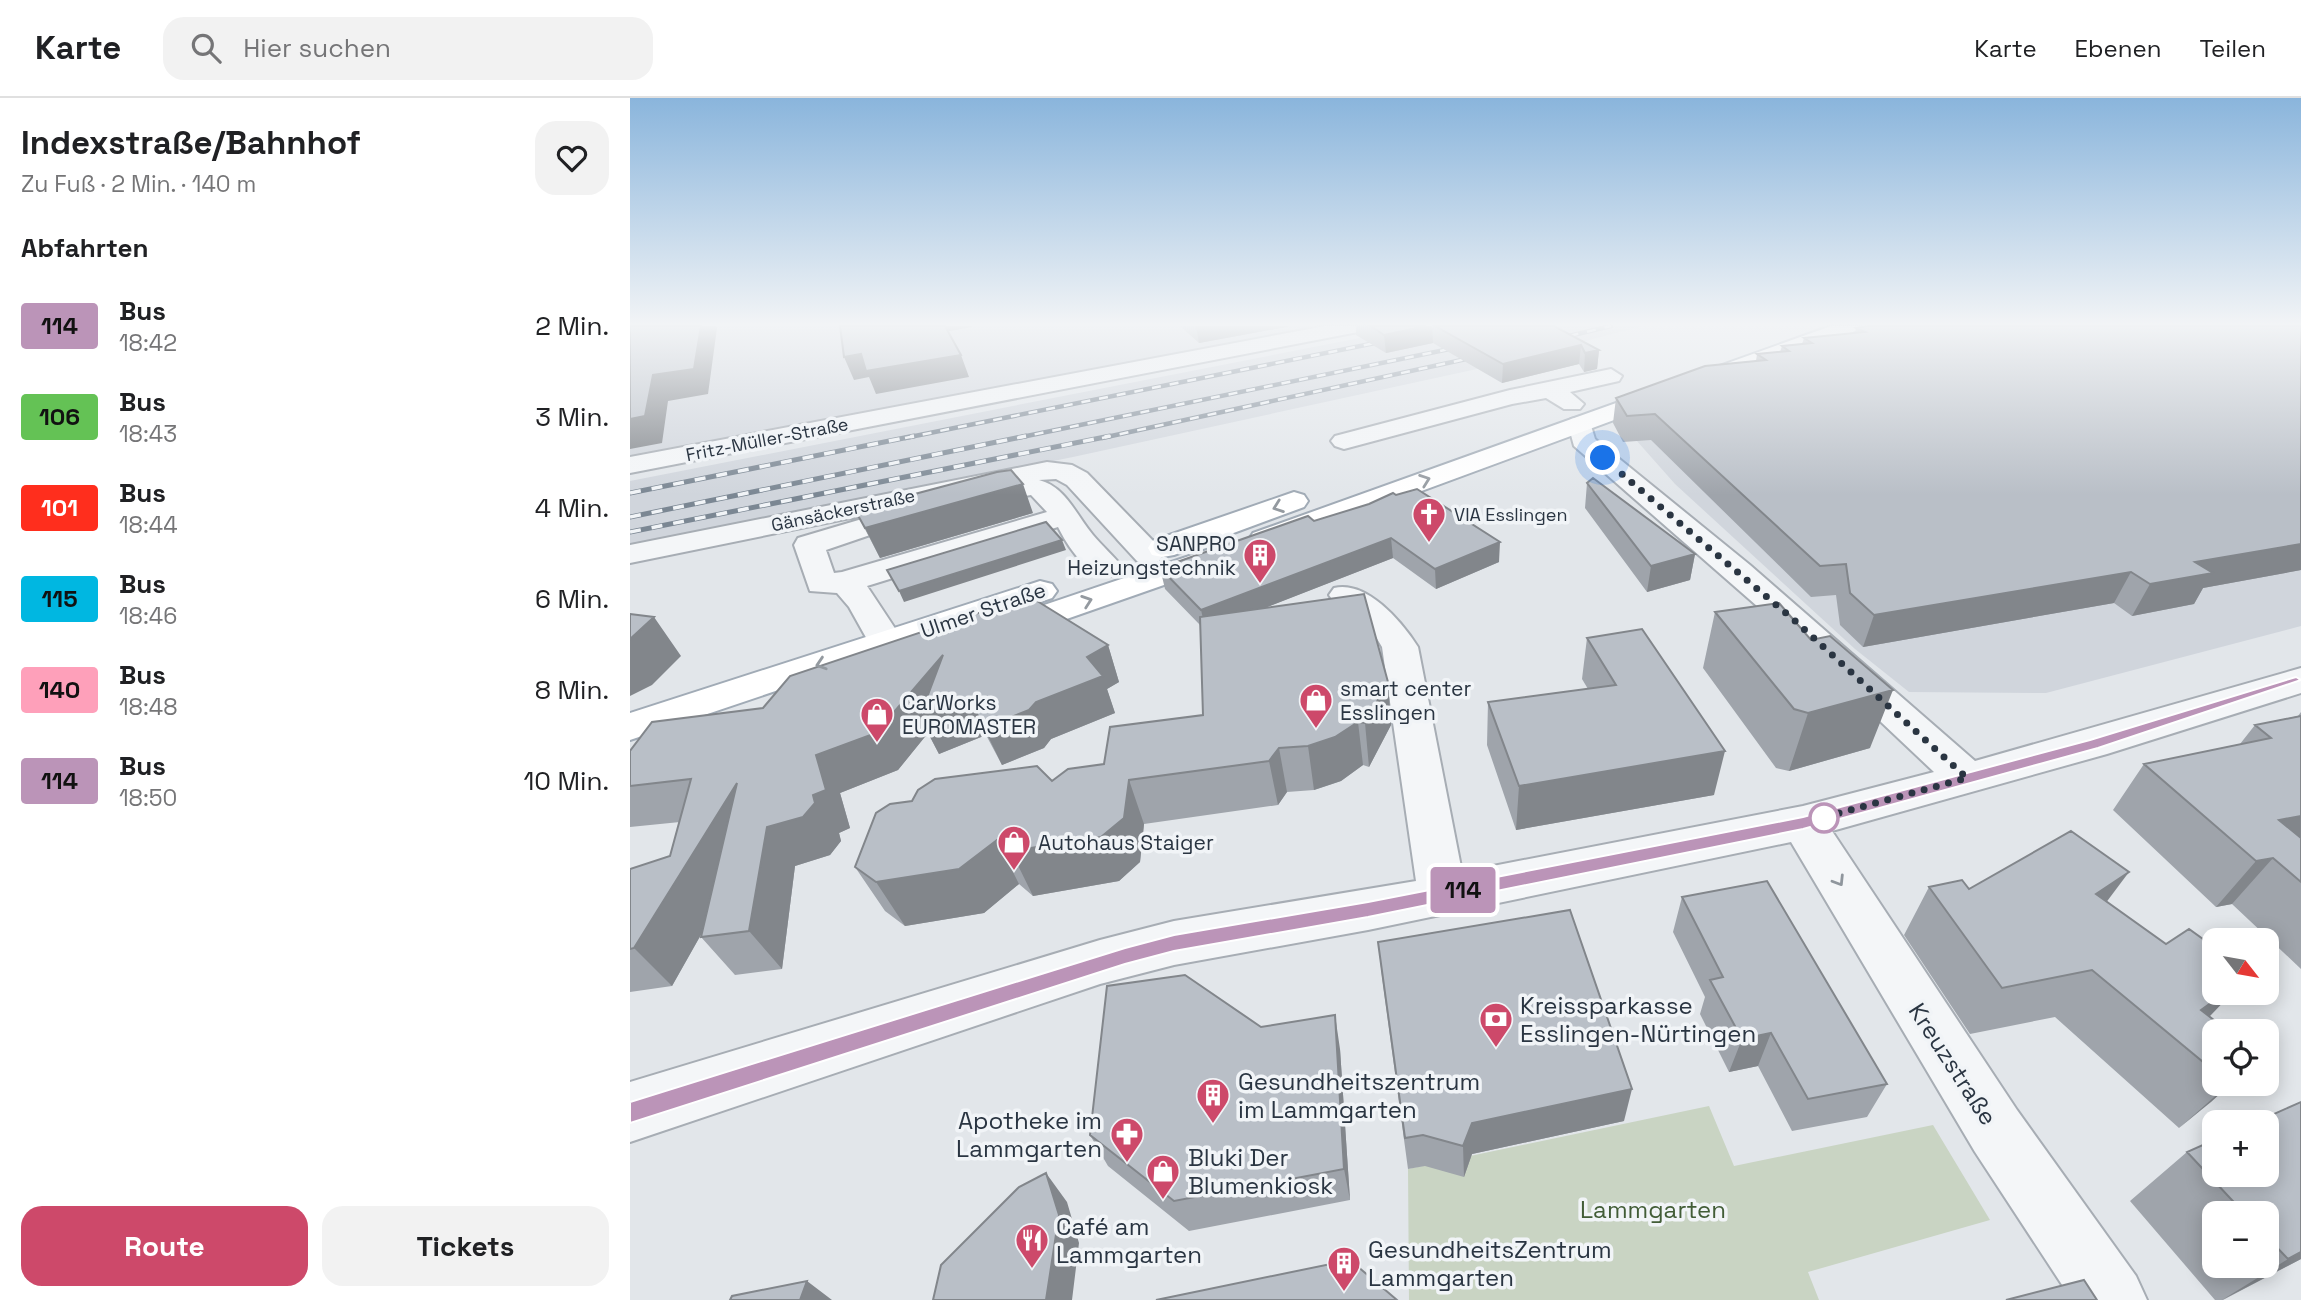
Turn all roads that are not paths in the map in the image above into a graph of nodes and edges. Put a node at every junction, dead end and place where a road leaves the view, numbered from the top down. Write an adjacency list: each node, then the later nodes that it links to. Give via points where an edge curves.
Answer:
1 (1064, 382): 8 (street, Fritz-Müller-Straße)
2 (1584, 382): 5 (street)
3 (1661, 382): 6 (main road)
4 (1676, 382): 6 (main road)
5 (1550, 390): 6 (street); 7 (street)
6 (1576, 414): 19 (main road, Ulmer Straße, one-way to 6, via 1224,553); 20 (street, via 1583,440 1597,454 1794,620)
7 (1344, 441)
8 (630, 465)
9 (1388, 466): 12 (main road, Ulmer Straße, one-way to 12)
10 (1072, 526): 13 (street); 14 (street); 14 (street, via 1041,489 1031,486 809,545 822,584)
11 (630, 554): 12 (street, Gänsäckerstraße, via 1047,470 1077,479)
12 (1148, 554): 13 (main road, Ulmer Straße)
13 (1107, 568): 16 (main road, Ulmer Straße)
14 (855, 593): 16 (street)
15 (1346, 595): 22 (street, via 1391,631 1400,648)
16 (886, 642): 18 (main road, Ulmer Straße, one-way to 18)
17 (2301, 680): 20 (street)
18 (630, 727)
19 (652, 755)
20 (1967, 778): 21 (street)
21 (1803, 823): 22 (street); 24 (street, Kreuzstraße, one-way to 24, via 2011,1154)
22 (1442, 894): 23 (street, via 1174,943 1100,962)
23 (630, 1112)
24 (2112, 1300)

